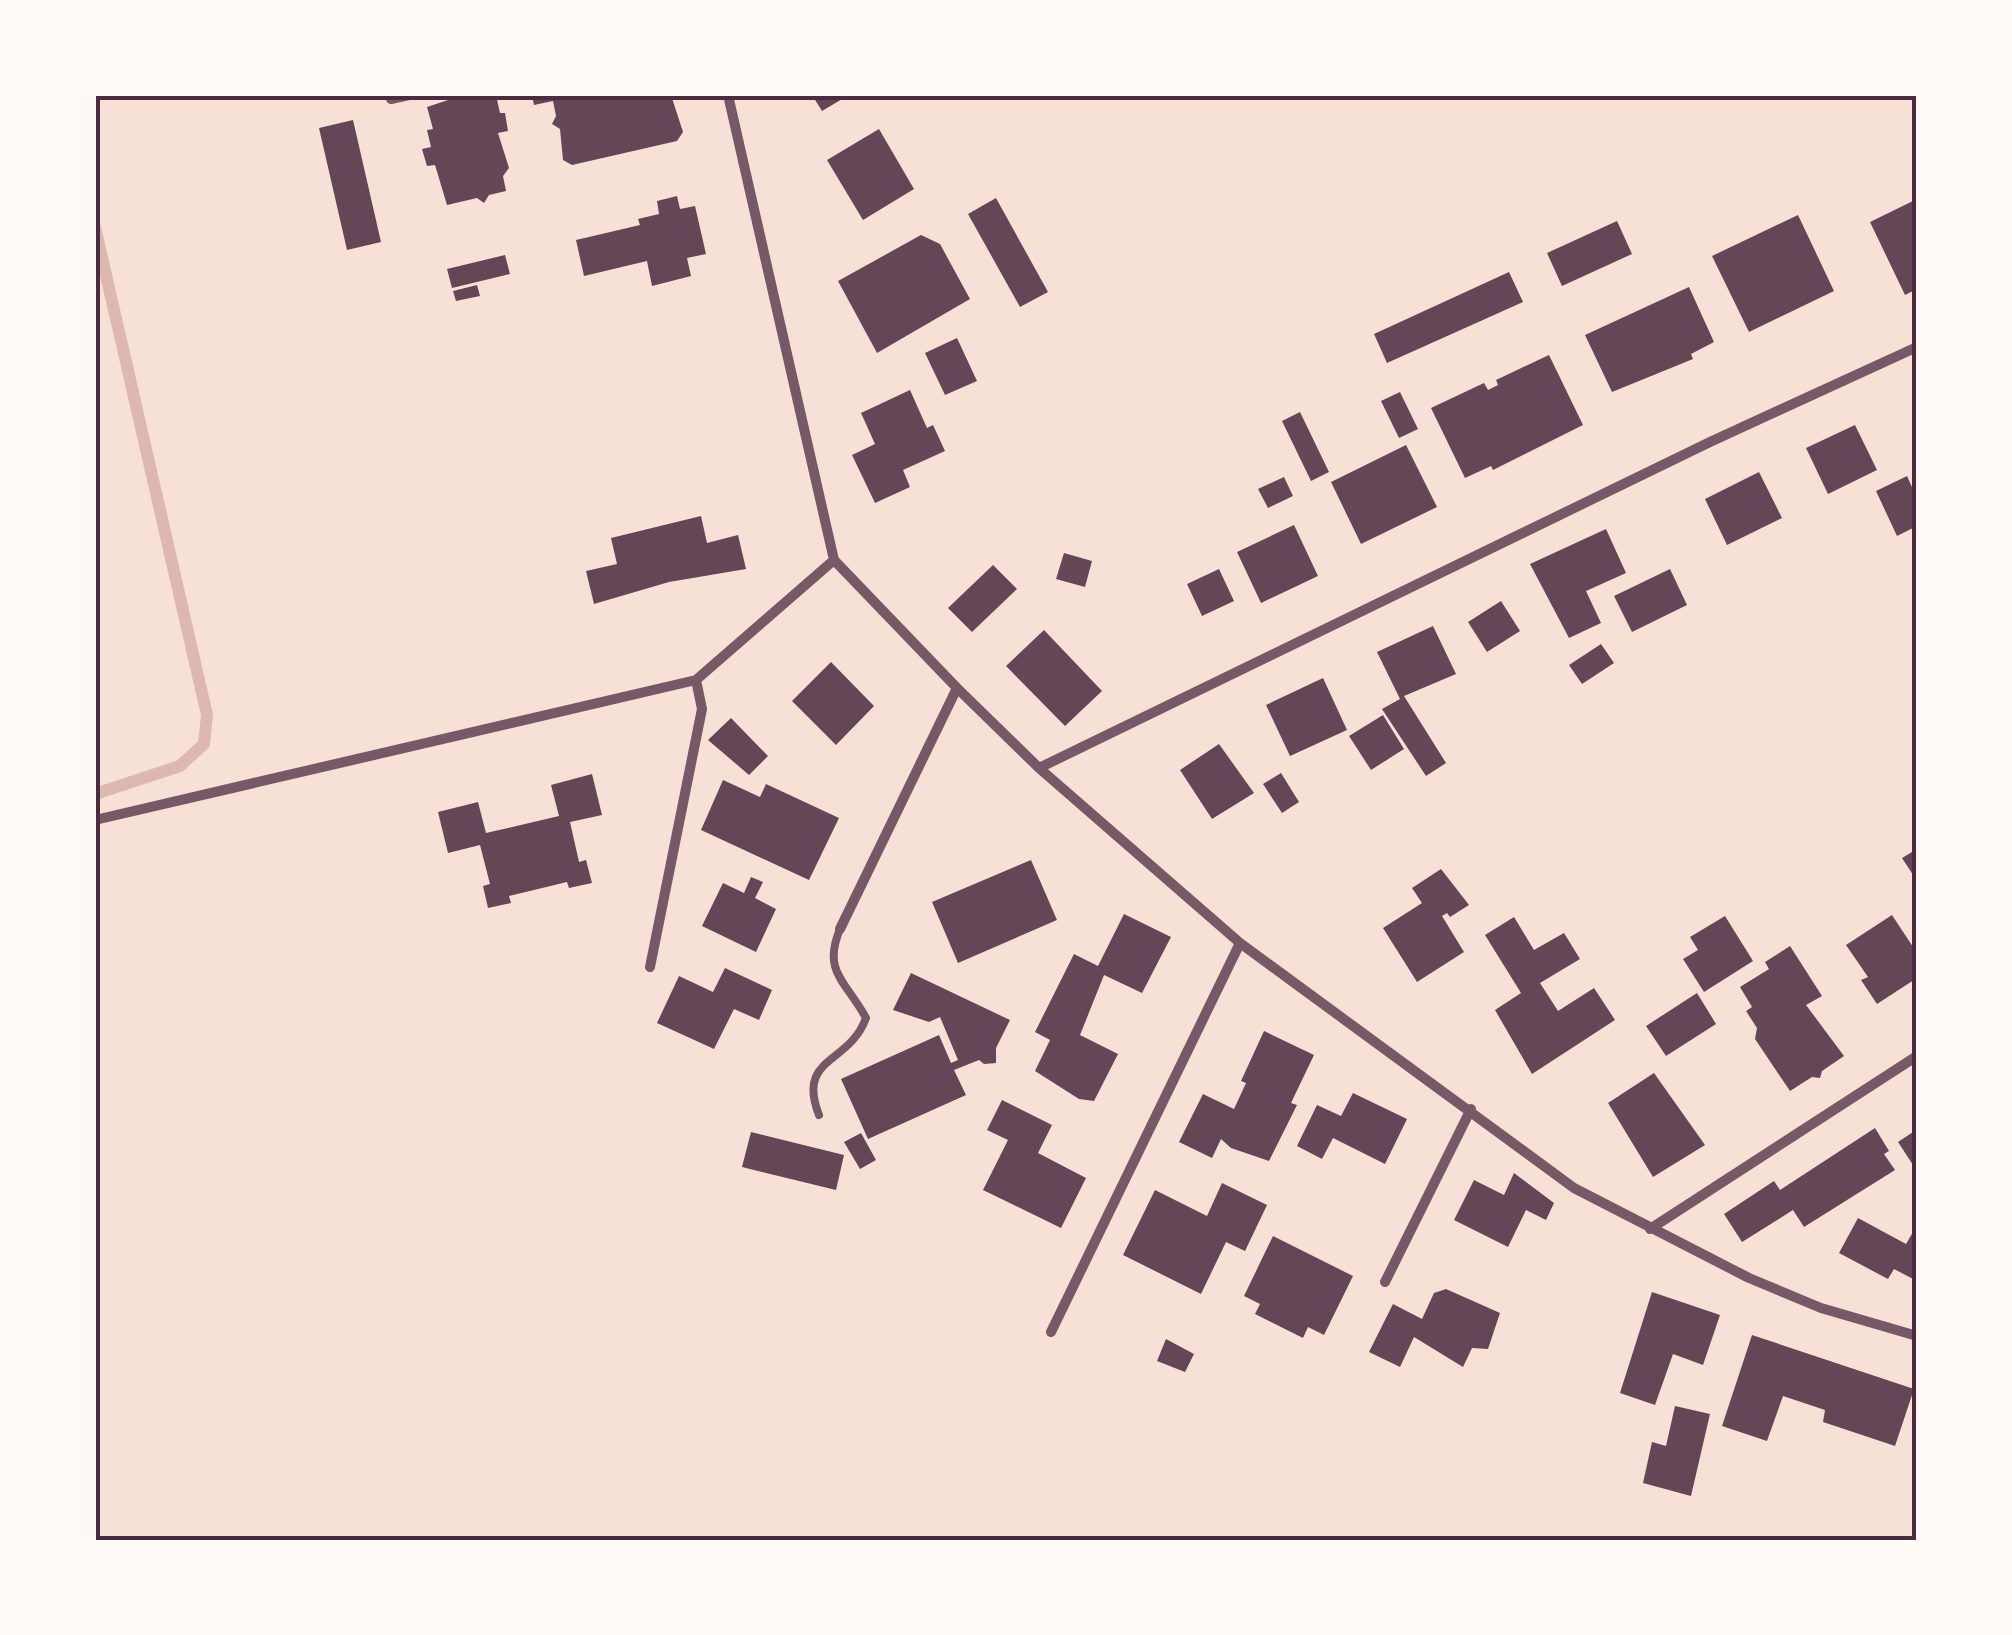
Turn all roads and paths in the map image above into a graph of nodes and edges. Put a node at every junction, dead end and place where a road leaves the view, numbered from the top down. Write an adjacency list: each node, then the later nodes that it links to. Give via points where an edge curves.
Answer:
1 (409, 95): 3 (street)
2 (728, 95): 5 (street)
3 (391, 99)
4 (1917, 347): 8 (street)
5 (834, 560): 6 (street); 7 (street)
6 (696, 680): 9 (street); 12 (street, via 702,709)
7 (956, 688): 8 (street); 10 (street)
8 (1038, 768): 11 (street)
9 (95, 820)
10 (840, 929): 15 (lane, via 830,951 833,969 866,1018 860,1035 815,1074 810,1091)
11 (1240, 942): 14 (street); 18 (street)
12 (650, 967)
13 (1917, 1056): 16 (street)
14 (1471, 1109): 16 (street, via 1574,1188); 17 (street)
15 (819, 1115)
16 (1650, 1230): 19 (street, via 1822,1308)
17 (1385, 1282)
18 (1050, 1332)
19 (1917, 1336)

